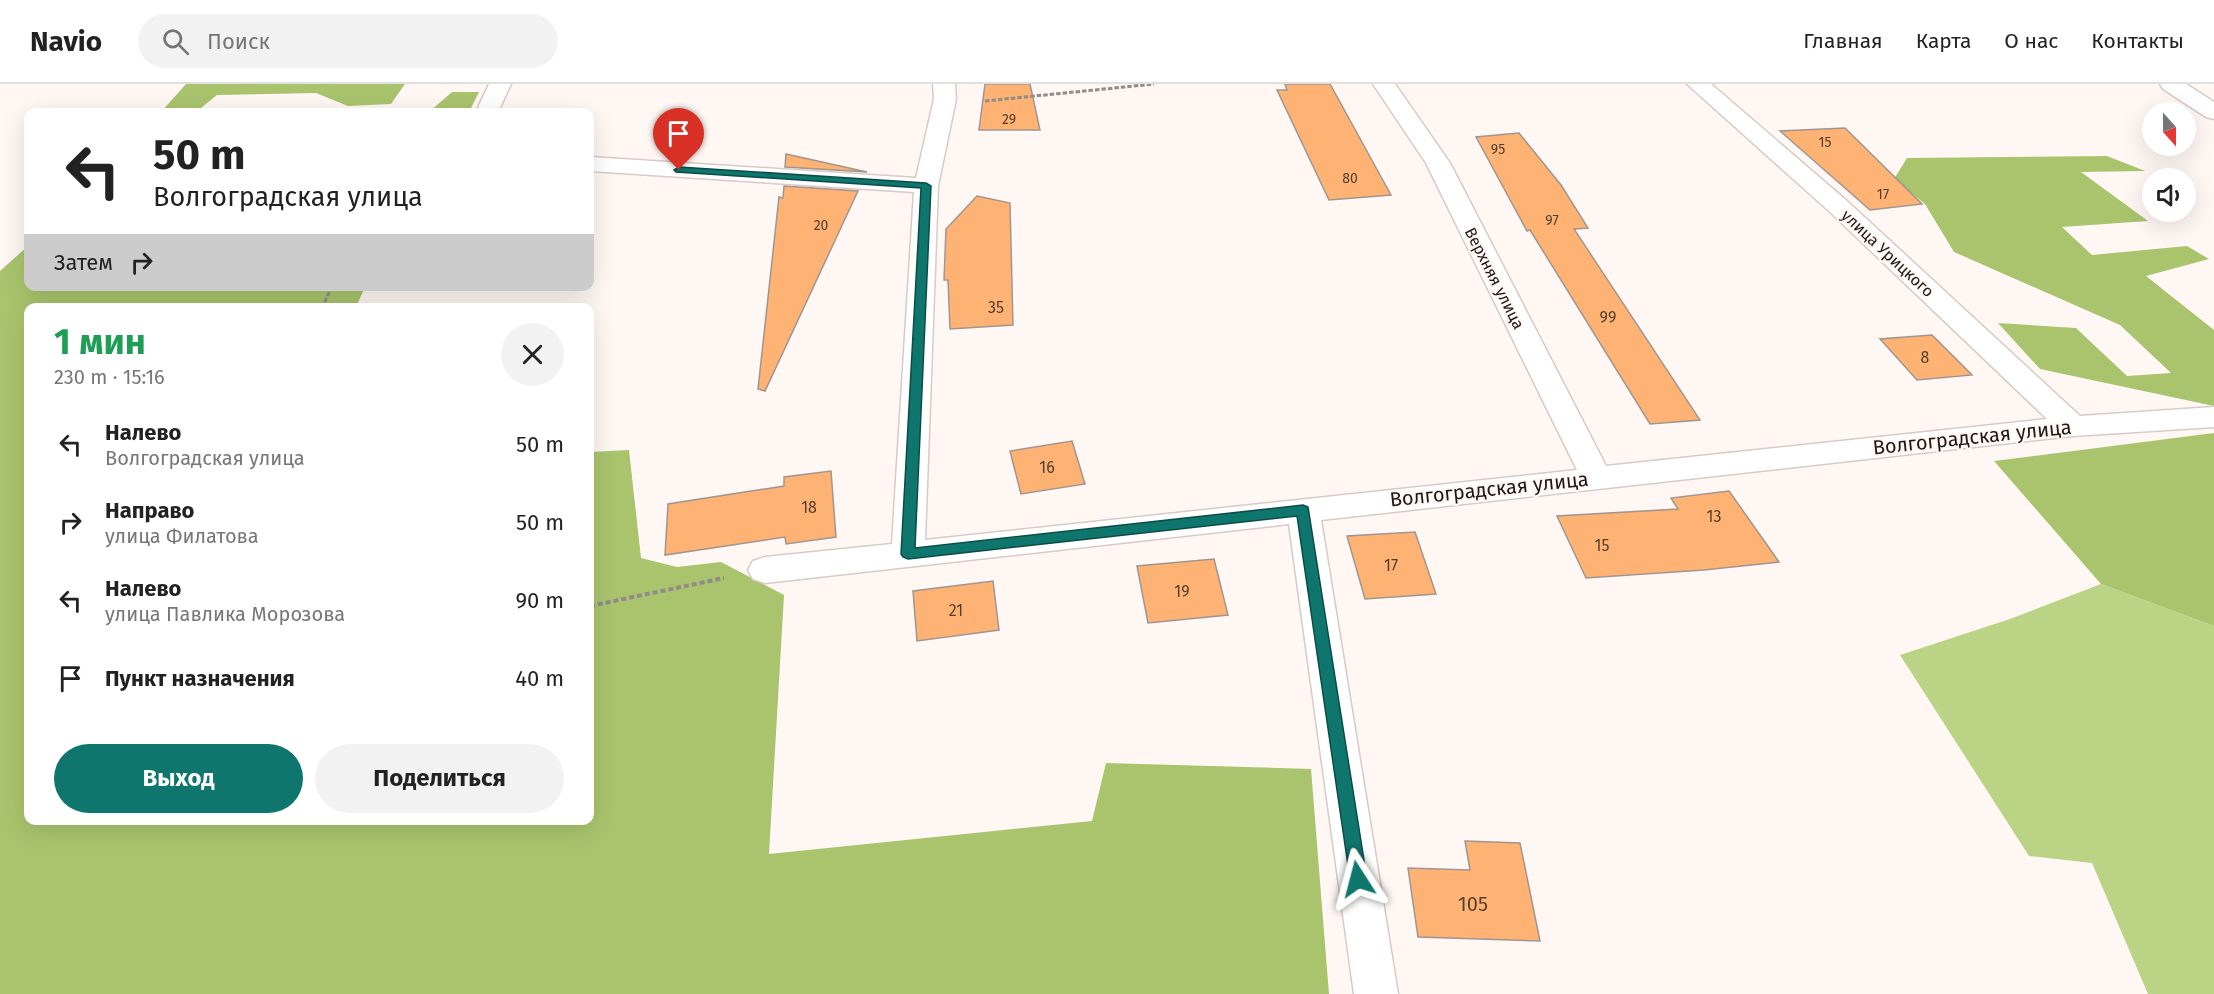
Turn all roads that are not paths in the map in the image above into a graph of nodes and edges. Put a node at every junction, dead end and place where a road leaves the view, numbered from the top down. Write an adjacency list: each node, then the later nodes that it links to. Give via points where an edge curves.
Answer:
1 (500, 84): 6 (street)
2 (1384, 84): 12 (street, Верхняя улица, via 1438,164)
3 (1698, 84): 11 (street, улица Урицкого, via 1838,206)
4 (2171, 84): 7 (street)
5 (945, 92): 9 (street)
6 (489, 108)
7 (2214, 112)
8 (594, 164): 9 (street)
9 (926, 186): 14 (street)
10 (2214, 417): 11 (street, Волгоградская улица)
11 (2073, 426): 12 (street, Волгоградская улица)
12 (1596, 477): 13 (street, Волгоградская улица)
13 (1303, 510): 14 (street, Волгоградская улица); 16 (street)
14 (908, 554): 15 (street, Волгоградская улица)
15 (765, 570)
16 (1376, 994)

